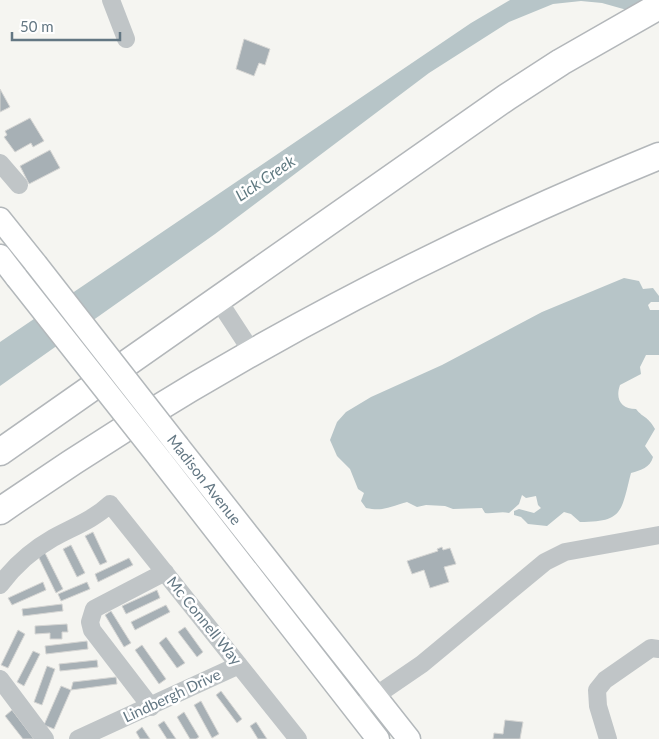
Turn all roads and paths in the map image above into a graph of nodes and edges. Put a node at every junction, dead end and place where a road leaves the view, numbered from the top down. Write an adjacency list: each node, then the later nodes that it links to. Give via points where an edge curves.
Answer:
1 (110, 0): 3 (street)
2 (659, 6): 9 (highway, via 507,97)
3 (126, 39)
4 (659, 156): 10 (highway, via 468,240)
5 (0, 163): 6 (street)
6 (18, 184)
7 (0, 219): 19 (main road, Madison Avenue, bridge)
8 (0, 256): 21 (main road, Madison Avenue, bridge)
9 (218, 300): 10 (street); 11 (highway)
10 (252, 352): 12 (highway, via 140,419)
11 (0, 452)
12 (0, 511)
13 (659, 535): 19 (street, via 565,552 546,562 422,664)
14 (164, 572): 15 (street, Mc Connell Way, via 110,504 97,516 50,539 13,567); 17 (street, Mc Connell Way); 20 (street, via 94,608 90,622 92,630)
15 (0, 585)
16 (659, 649): 27 (street, via 651,648 605,680 597,690 598,706)
17 (239, 665): 20 (street, Lindbergh Drive); 24 (street, Mc Connell Way)
18 (0, 679): 22 (street)
19 (376, 696): 21 (street); 26 (main road, Madison Avenue)
20 (151, 707): 23 (street, Lindbergh Drive)
21 (355, 709): 25 (main road, Madison Avenue)
22 (45, 739)
23 (78, 739)
24 (298, 739)
25 (378, 739)
26 (409, 739)
27 (608, 739)

